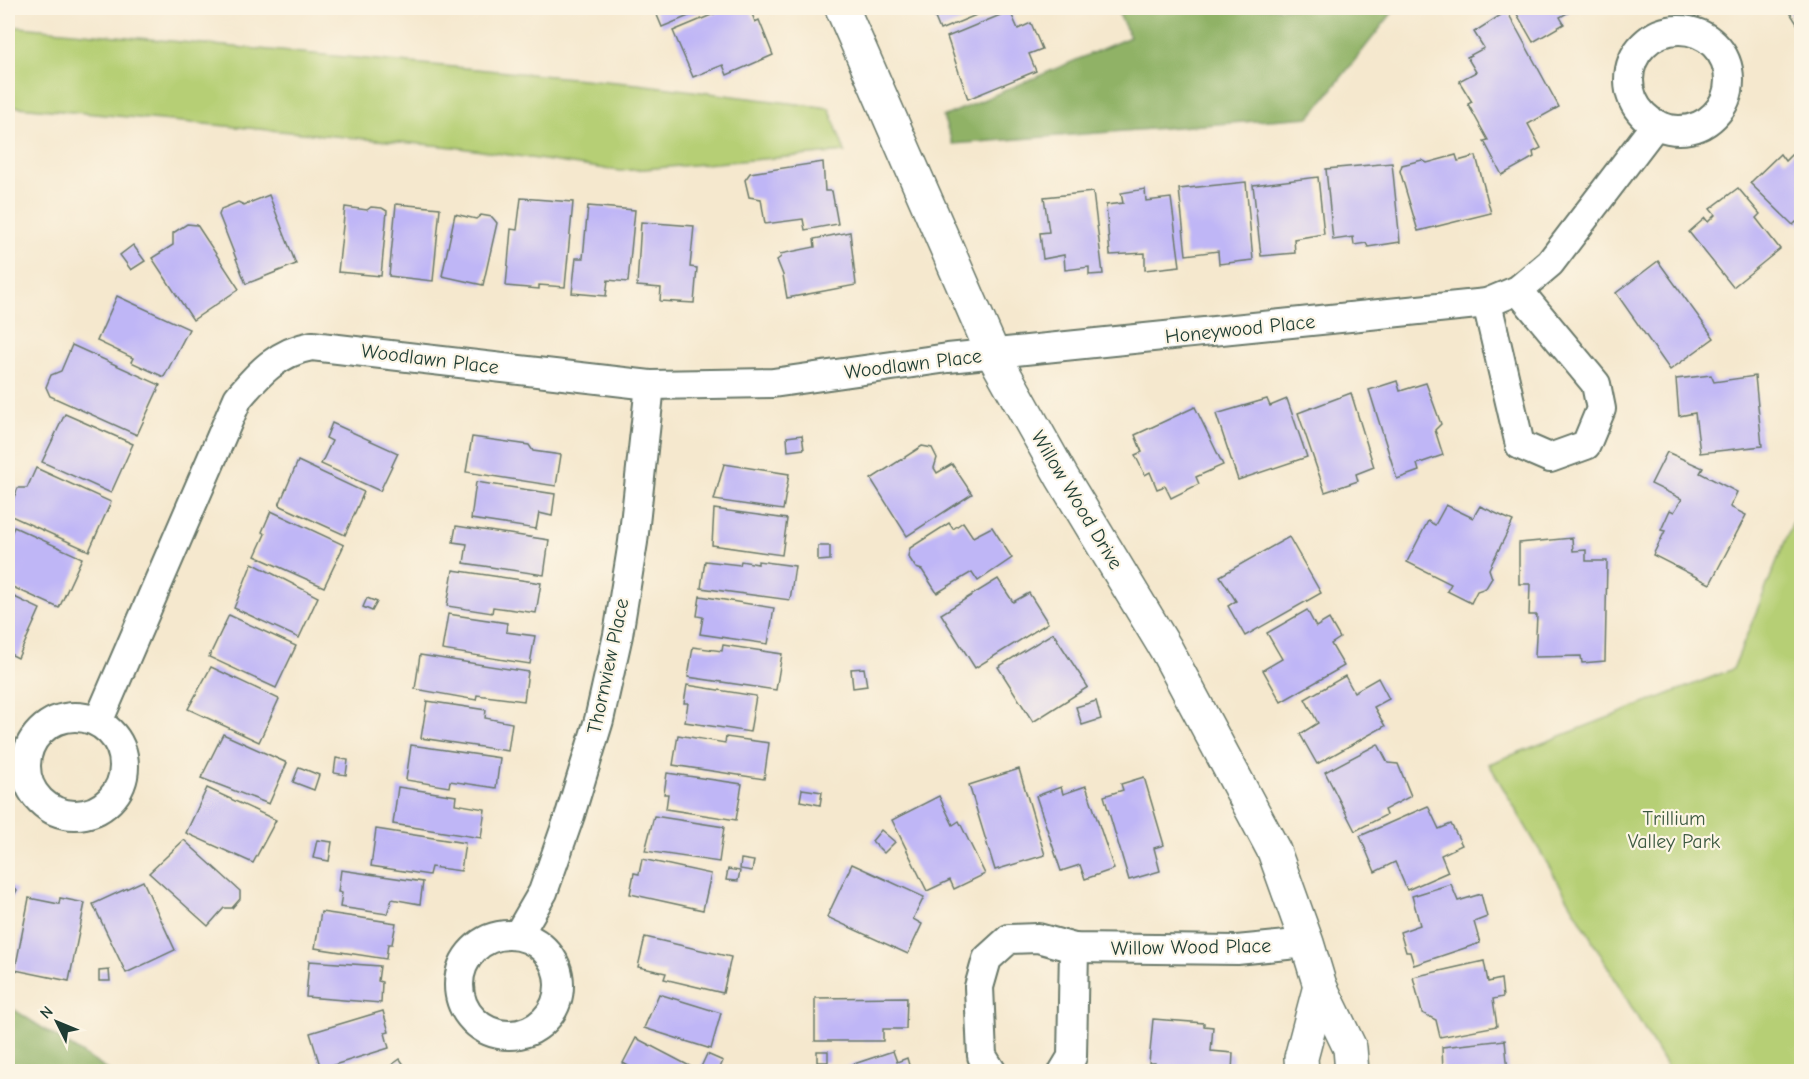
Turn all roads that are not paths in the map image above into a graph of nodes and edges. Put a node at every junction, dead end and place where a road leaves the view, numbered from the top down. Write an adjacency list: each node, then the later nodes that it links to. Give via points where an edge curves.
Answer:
1 (842, 8): 5 (street, Willow Wood Drive)
2 (1656, 124): 3 (street, Honeywood Place, via 1550,263)
3 (1518, 290): 4 (street, Honeywood Place); 4 (street, via 1596,384 1601,409 1586,445 1550,458 1520,445)
4 (1487, 303): 5 (street, Honeywood Place)
5 (993, 354): 6 (street, Woodlawn Place, via 773,383); 9 (street, Willow Wood Drive, via 1216,740 1274,851)
6 (650, 385): 7 (street, Woodlawn Place, via 312,346 293,349 264,367 238,398); 8 (street, Thornview Place, via 633,542 599,720 543,892)
7 (98, 722)
8 (518, 935)
9 (1307, 943): 10 (street, Willow Wood Place, via 1237,950); 11 (street, Willow Wood Drive)
10 (1074, 948): 12 (street, Willow Wood Place, via 1038,938 1010,939 987,958 979,987 982,1056); 13 (street, via 1072,1057)
11 (1320, 986): 14 (street, via 1301,1058); 15 (street, Willow Wood Drive, via 1350,1048)
12 (992, 1071)
13 (1064, 1071)
14 (1302, 1071)
15 (1352, 1071)

